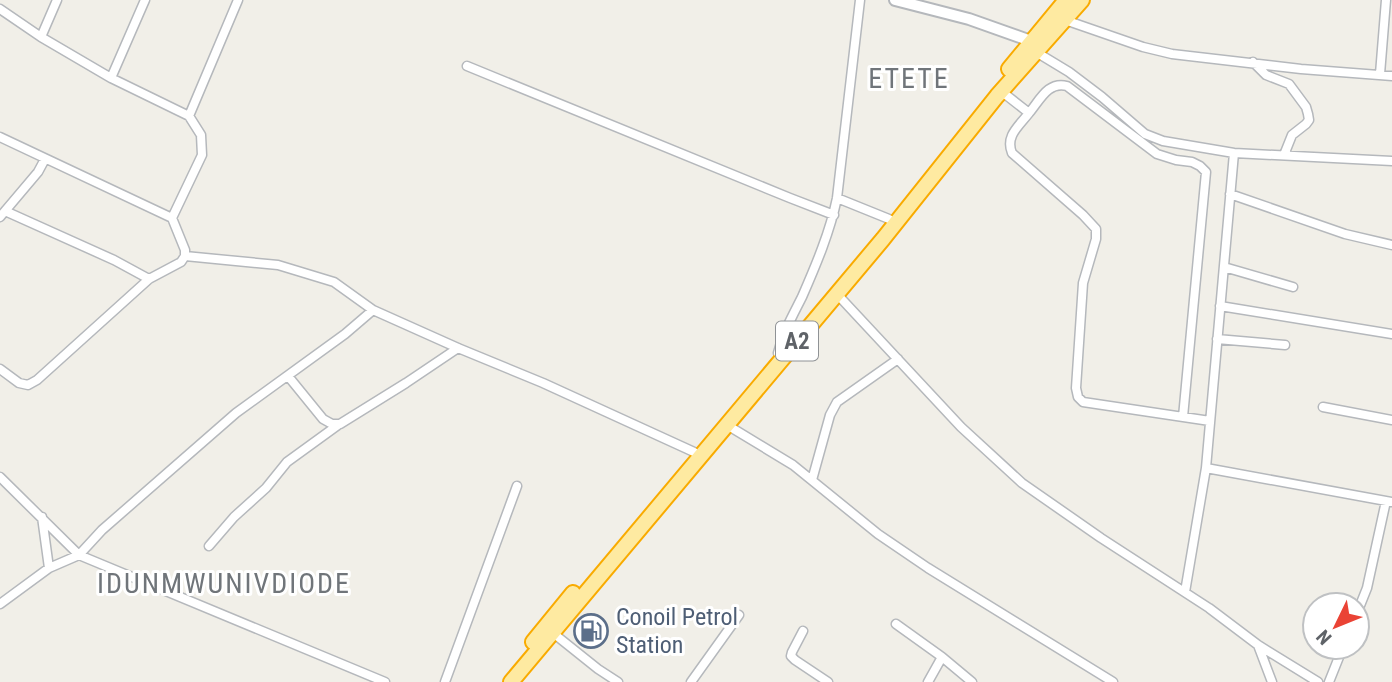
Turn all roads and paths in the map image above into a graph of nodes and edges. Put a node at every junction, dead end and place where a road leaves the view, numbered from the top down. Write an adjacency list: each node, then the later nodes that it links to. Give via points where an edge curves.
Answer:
1 (58, 0): 11 (street)
2 (145, 0): 18 (street)
3 (238, 0): 22 (street)
4 (860, 0): 29 (street)
5 (895, 0): 12 (street, via 970,19)
6 (1066, 0): 12 (highway, A2)
7 (1082, 0): 10 (highway, A2)
8 (1386, 0): 16 (street)
9 (0, 9): 11 (street)
10 (1065, 20): 12 (highway, A2); 13 (street, via 1172,54)
11 (40, 37): 18 (street)
12 (1033, 46): 20 (highway, A2); 24 (street, via 1145,134); 34 (highway, A2)
13 (1253, 62): 15 (street); 19 (street, via 1266,75)
14 (467, 66): 32 (street)
15 (1301, 69): 16 (street); 19 (street)
16 (1380, 74): 17 (street)
17 (1392, 76)
18 (111, 78): 22 (street)
19 (1289, 84): 25 (street, via 1306,107 1308,120 1292,135)
20 (1001, 91): 21 (street); 40 (highway, A2)
21 (1029, 113): 52 (street, via 1009,139 1009,148 1096,229 1083,283 1078,397 1101,406); 52 (street, via 1050,87 1068,86 1157,154 1192,162 1206,172)
22 (189, 116): 33 (street, via 201,135 202,155)
23 (0, 137): 26 (street)
24 (1234, 153): 25 (street); 28 (street)
25 (1284, 155): 27 (street)
26 (45, 159): 31 (street); 33 (street)
27 (1392, 162)
28 (1230, 194): 35 (street, via 1345,234); 37 (street)
29 (837, 198): 32 (street); 34 (street)
30 (0, 201): 31 (street)
31 (5, 211): 38 (street)
32 (834, 215): 47 (street)
33 (172, 218): 36 (street)
34 (889, 219): 47 (highway, A2)
35 (1392, 245)
36 (185, 257): 38 (street); 42 (street, via 278,265 334,282)
37 (1224, 267): 39 (street); 41 (street)
38 (149, 279): 49 (street, via 37,380 19,383)
39 (1293, 287)
40 (836, 293): 48 (street); 56 (highway, A2)
41 (1220, 306): 43 (street); 44 (street)
42 (373, 310): 46 (street); 50 (street)
43 (1392, 334)
44 (1217, 339): 45 (street); 54 (street)
45 (1285, 345)
46 (458, 348): 55 (street); 57 (street)
47 (778, 353): 57 (highway, A2)
48 (898, 359): 60 (street, via 837,402); 68 (street, via 961,427 1022,483)
49 (0, 369)
50 (288, 376): 55 (street, via 323,419); 65 (street, via 236,413)
51 (1323, 407): 53 (street)
52 (1183, 417): 54 (street)
53 (1392, 420)
54 (1210, 421): 58 (street)
55 (340, 424): 64 (street, via 286,462)
56 (727, 425): 60 (street); 73 (highway, A2)
57 (694, 452): 79 (highway, A2)
58 (1206, 468): 62 (street); 68 (street)
59 (0, 477): 63 (street)
60 (812, 480): 86 (street, via 928,568)
61 (517, 485): 78 (street)
62 (1389, 501): 67 (street)
63 (42, 517): 65 (street); 66 (street)
64 (209, 547)
65 (79, 555): 66 (street); 77 (street)
66 (49, 568): 69 (street)
67 (1366, 591)
68 (1185, 592): 74 (street)
69 (0, 604)
70 (740, 615): 82 (street)
71 (896, 624): 75 (street)
72 (803, 631): 83 (street, via 792,656)
73 (553, 633): 80 (highway, A2); 81 (street)
74 (1258, 645): 87 (street); 88 (street)
75 (942, 657): 84 (street); 85 (street)
76 (1337, 661): 89 (street)
77 (385, 682)
78 (445, 682)
79 (500, 682)
80 (511, 682)
81 (618, 682)
82 (691, 682)
83 (828, 682)
84 (928, 682)
85 (972, 682)
86 (1113, 682)
87 (1272, 682)
88 (1318, 682)
89 (1329, 682)

